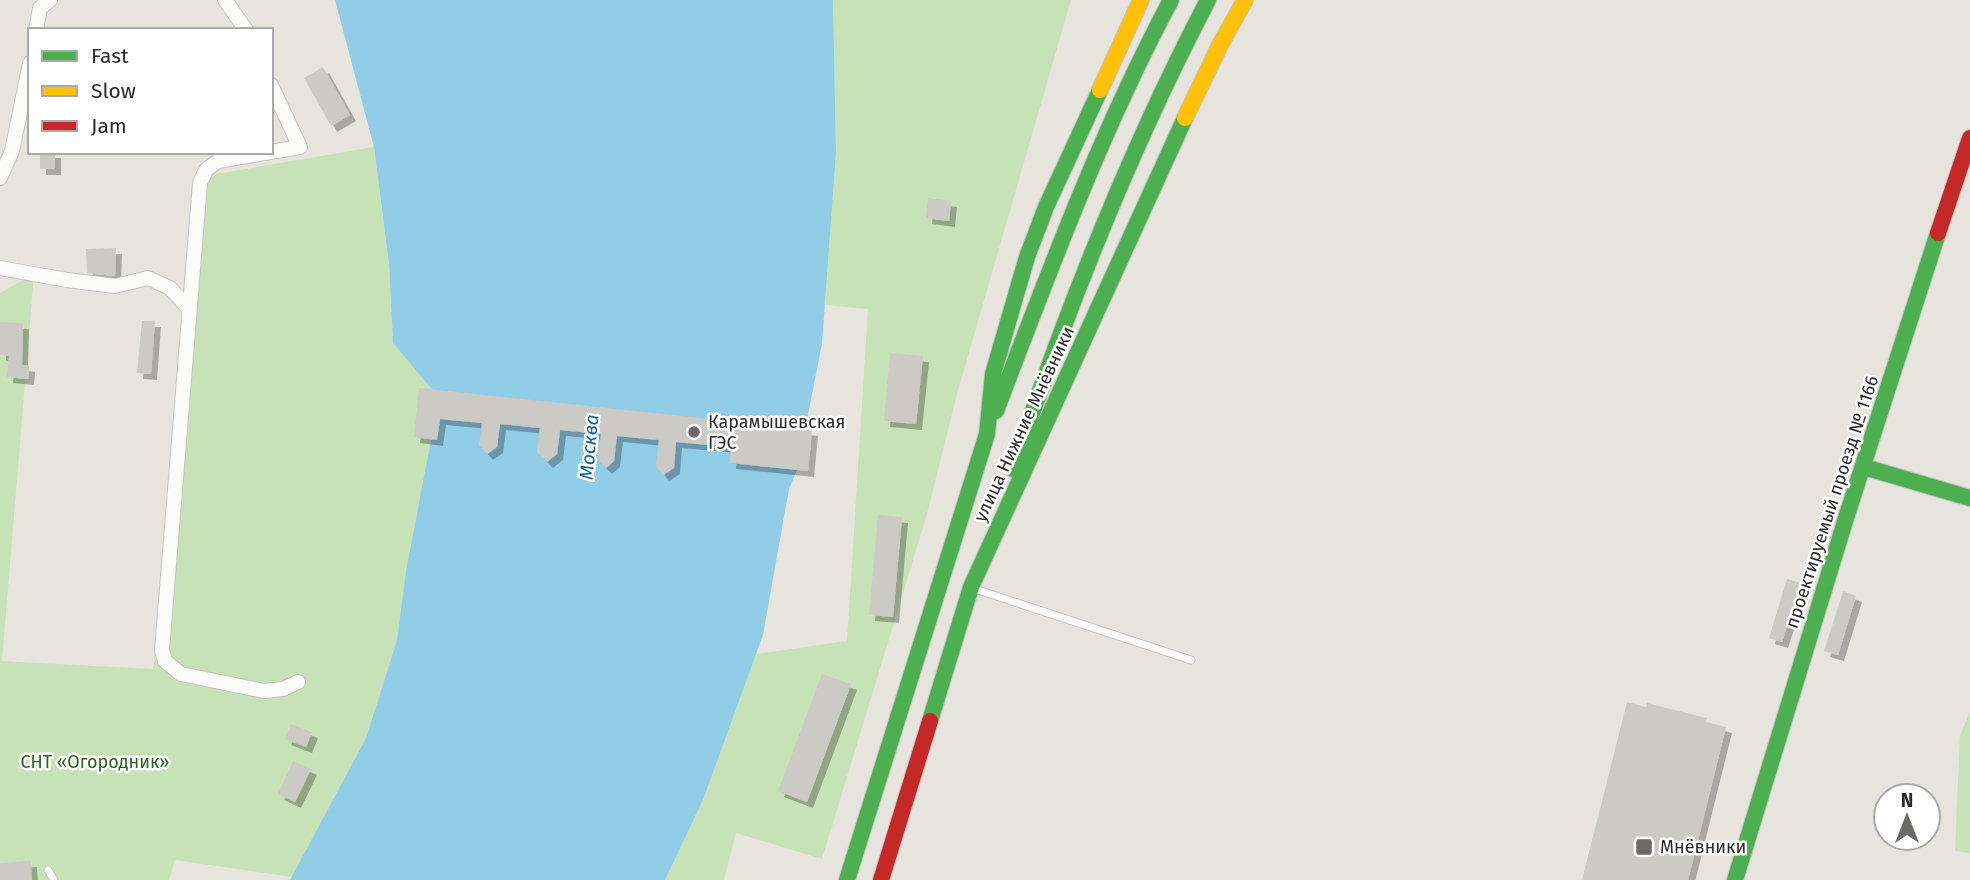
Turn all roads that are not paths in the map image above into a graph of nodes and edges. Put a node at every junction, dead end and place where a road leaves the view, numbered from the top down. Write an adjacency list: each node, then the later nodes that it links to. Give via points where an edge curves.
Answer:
1 (225, 0): 8 (street)
2 (1142, 0): 17 (main road, улица Нижние Мнёвники, via 1027,257 993,374)
3 (1171, 0): 17 (main road, via 1070,217)
4 (1208, 0): 20 (main road, via 1178,54 1101,224)
5 (1245, 0): 20 (main road, улица Нижние Мнёвники, via 1150,191)
6 (41, 3): 7 (street)
7 (36, 28)
8 (245, 28)
9 (28, 73): 14 (street, via 12,151)
10 (273, 89): 12 (street, via 300,148)
11 (1970, 138): 18 (main road, проектируемый проезд № 1166)
12 (273, 152)
13 (262, 154): 16 (street, via 218,161 206,170 200,183)
14 (0, 178)
15 (0, 268): 16 (street, via 115,286 148,278 170,288)
16 (189, 309): 23 (street, via 162,650 165,661 181,674 264,691)
17 (987, 435): 26 (main road, улица Нижние Мнёвники)
18 (1864, 467): 19 (main road); 28 (main road, проектируемый проезд № 1166)
19 (1970, 498)
20 (985, 553): 21 (main road, улица Нижние Мнёвники)
21 (971, 587): 22 (lane); 27 (main road, улица Нижние Мнёвники)
22 (1191, 660)
23 (298, 682)
24 (48, 870): 25 (lane)
25 (54, 880)
26 (847, 880)
27 (881, 880)
28 (1735, 880)

